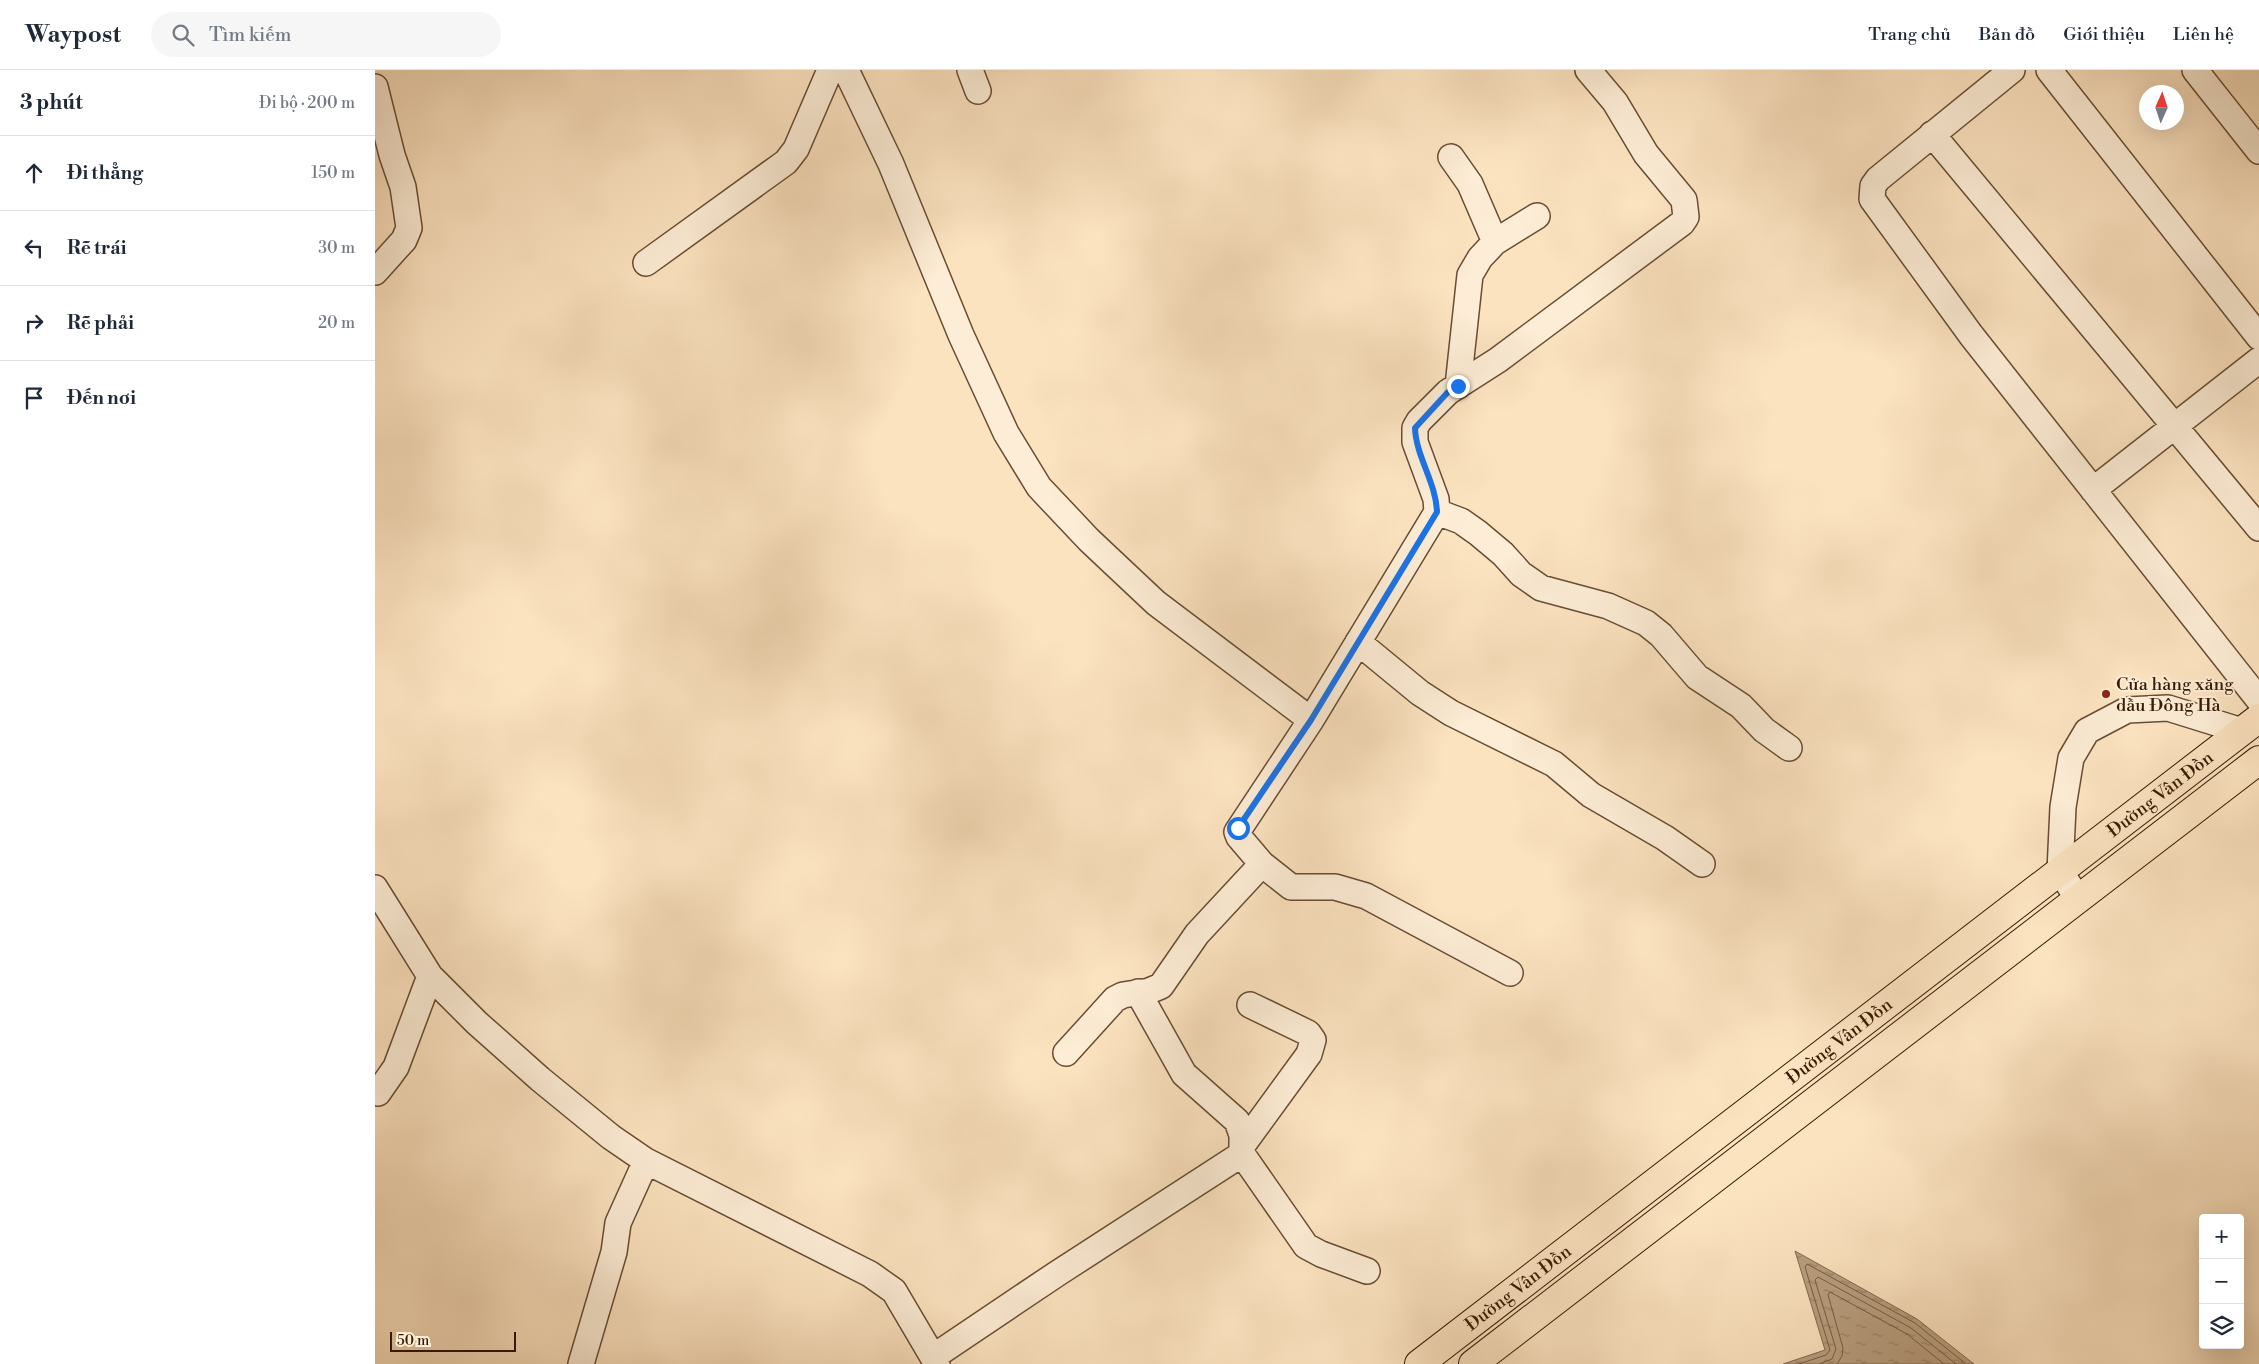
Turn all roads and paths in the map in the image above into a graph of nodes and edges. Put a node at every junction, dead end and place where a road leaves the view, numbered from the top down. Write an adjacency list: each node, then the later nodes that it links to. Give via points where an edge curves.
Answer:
1 (830, 70): 13 (street, via 796,149 786,162)
2 (846, 70): 24 (street, via 891,164 961,335 998,415 1039,486 1089,540 1155,603)
3 (1588, 70): 17 (street, via 1615,102 1649,158 1684,200 1686,217 1498,360)
4 (2011, 70): 8 (street)
5 (2049, 70): 15 (street)
6 (2195, 70): 9 (street)
7 (375, 87): 14 (street, via 391,155 403,187 409,228 404,240)
8 (1932, 134): 18 (street); 19 (street, via 1878,179 1873,186 1872,198 1971,335)
9 (2259, 152)
10 (1451, 157): 12 (street, via 1470,184)
11 (1537, 216): 12 (street)
12 (1495, 242): 17 (street, via 1470,275)
13 (646, 263)
14 (375, 272)
15 (2259, 337)
16 (2259, 360): 18 (street)
17 (1458, 386): 20 (street, via 1448,392 1415,428 1415,442 1436,499)
18 (2175, 425): 19 (street); 21 (street)
19 (2093, 490): 23 (street)
20 (1437, 512): 22 (street); 26 (street, via 1461,521 1478,533 1521,574 1541,588 1609,606 1646,623 1661,635 1697,677 1741,706 1764,730)
21 (2259, 528)
22 (1358, 642): 24 (street); 29 (street, via 1420,693 1451,713 1554,764 1598,799)
23 (2259, 700)
24 (1311, 720): 28 (street, via 1238,828 1239,837)
25 (2251, 725): 30 (main road, Đường Vân Đồn); 30 (street, via 2168,708 2127,710 2087,731 2071,758 2063,807)
26 (1789, 748)
27 (2259, 760): 32 (main road, Đường Vân Đồn)
28 (1262, 864): 33 (street, via 1291,887 1335,887 1366,896); 35 (street, via 1197,934 1161,986)
29 (1702, 864)
30 (2060, 871): 32 (street); 42 (main road, Đường Vân Đồn)
31 (375, 888): 34 (street)
32 (2078, 899): 43 (main road, Đường Vân Đồn)
33 (1510, 973)
34 (430, 976): 38 (street, via 396,1067); 40 (street, via 540,1079 611,1137)
35 (1138, 992): 37 (street, via 1123,994 1108,1006); 39 (street, via 1184,1074 1237,1121)
36 (1250, 1005): 39 (street, via 1308,1033 1313,1040 1309,1054)
37 (1067, 1053)
38 (377, 1093)
39 (1242, 1150): 41 (street, via 1306,1246); 44 (street, via 1057,1273)
40 (647, 1161): 44 (street, via 870,1274 894,1291); 45 (street, via 618,1223 614,1252)
41 (1367, 1271)
42 (1486, 1313): 43 (main road); 46 (main road, Đường Vân Đồn)
43 (1506, 1339): 47 (main road, Đường Vân Đồn)
44 (935, 1361)
45 (581, 1364)
46 (1419, 1364)
47 (1473, 1364)

